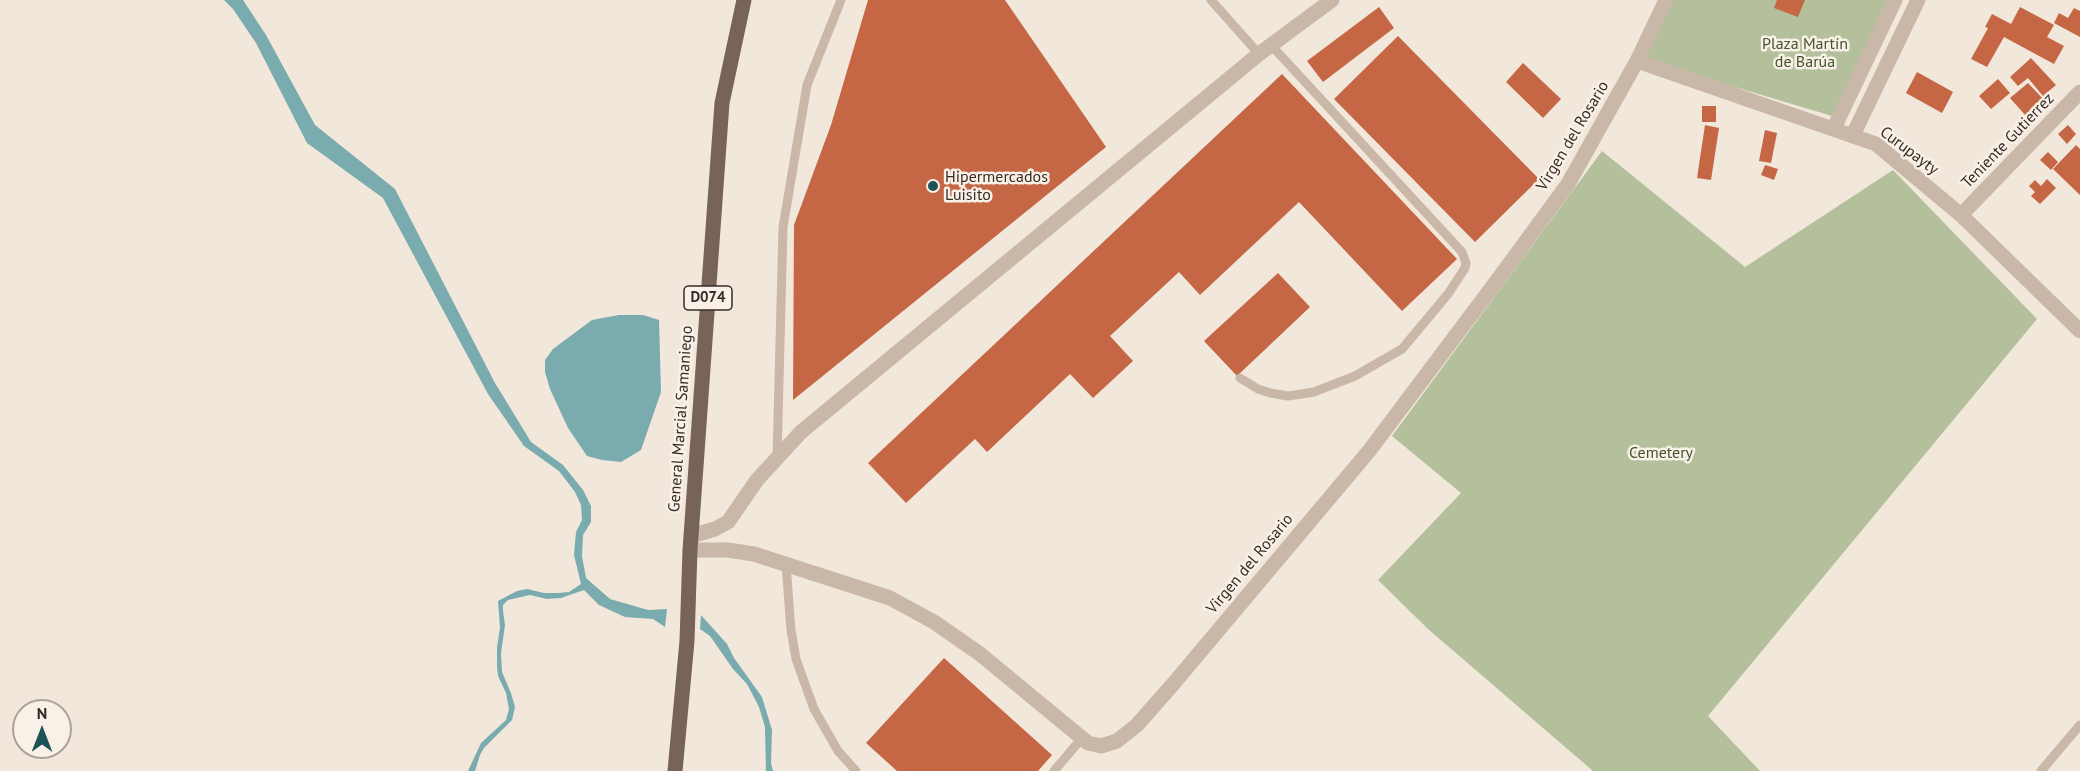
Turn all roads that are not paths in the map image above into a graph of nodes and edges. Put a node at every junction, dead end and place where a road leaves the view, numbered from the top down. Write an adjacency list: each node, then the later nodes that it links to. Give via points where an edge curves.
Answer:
1 (744, 0): 17 (main road, General Marcial Samaniego / D074, via 722,103)
2 (841, 0): 16 (lane, via 807,85 783,227)
3 (1211, 0): 8 (lane)
4 (1332, 0): 8 (street)
5 (1666, 0): 9 (street, Virgen del Rosario)
6 (1895, 0): 11 (street)
7 (1918, 0): 12 (street)
8 (1265, 50): 15 (lane, via 1462,252 1466,263 1448,294 1402,349 1355,376 1314,393 1288,396 1270,393); 16 (street, via 801,432)
9 (1637, 61): 11 (street, Curupayty); 20 (street, Virgen del Rosario, via 1568,184 1369,451 1137,725 1109,744 1095,746)
10 (2080, 92): 13 (street, Teniente Gutierrez)
11 (1834, 128): 12 (street, Curupayty)
12 (1853, 135): 13 (street, Curupayty, via 1876,144)
13 (1961, 215): 14 (street, Curupayty)
14 (2077, 322)
15 (1240, 378)
16 (777, 458): 17 (street, via 728,522)
17 (690, 543): 18 (street, Virgen del Rosario); 21 (main road, General Marcial Samaniego / D074, via 687,641)
18 (786, 564): 20 (street, Virgen del Rosario, via 890,598 934,622 980,654); 22 (lane, via 796,659 814,710 838,751)
19 (2080, 724): 24 (lane)
20 (1082, 738): 23 (lane)
21 (675, 771)
22 (856, 771)
23 (1054, 771)
24 (2041, 771)

